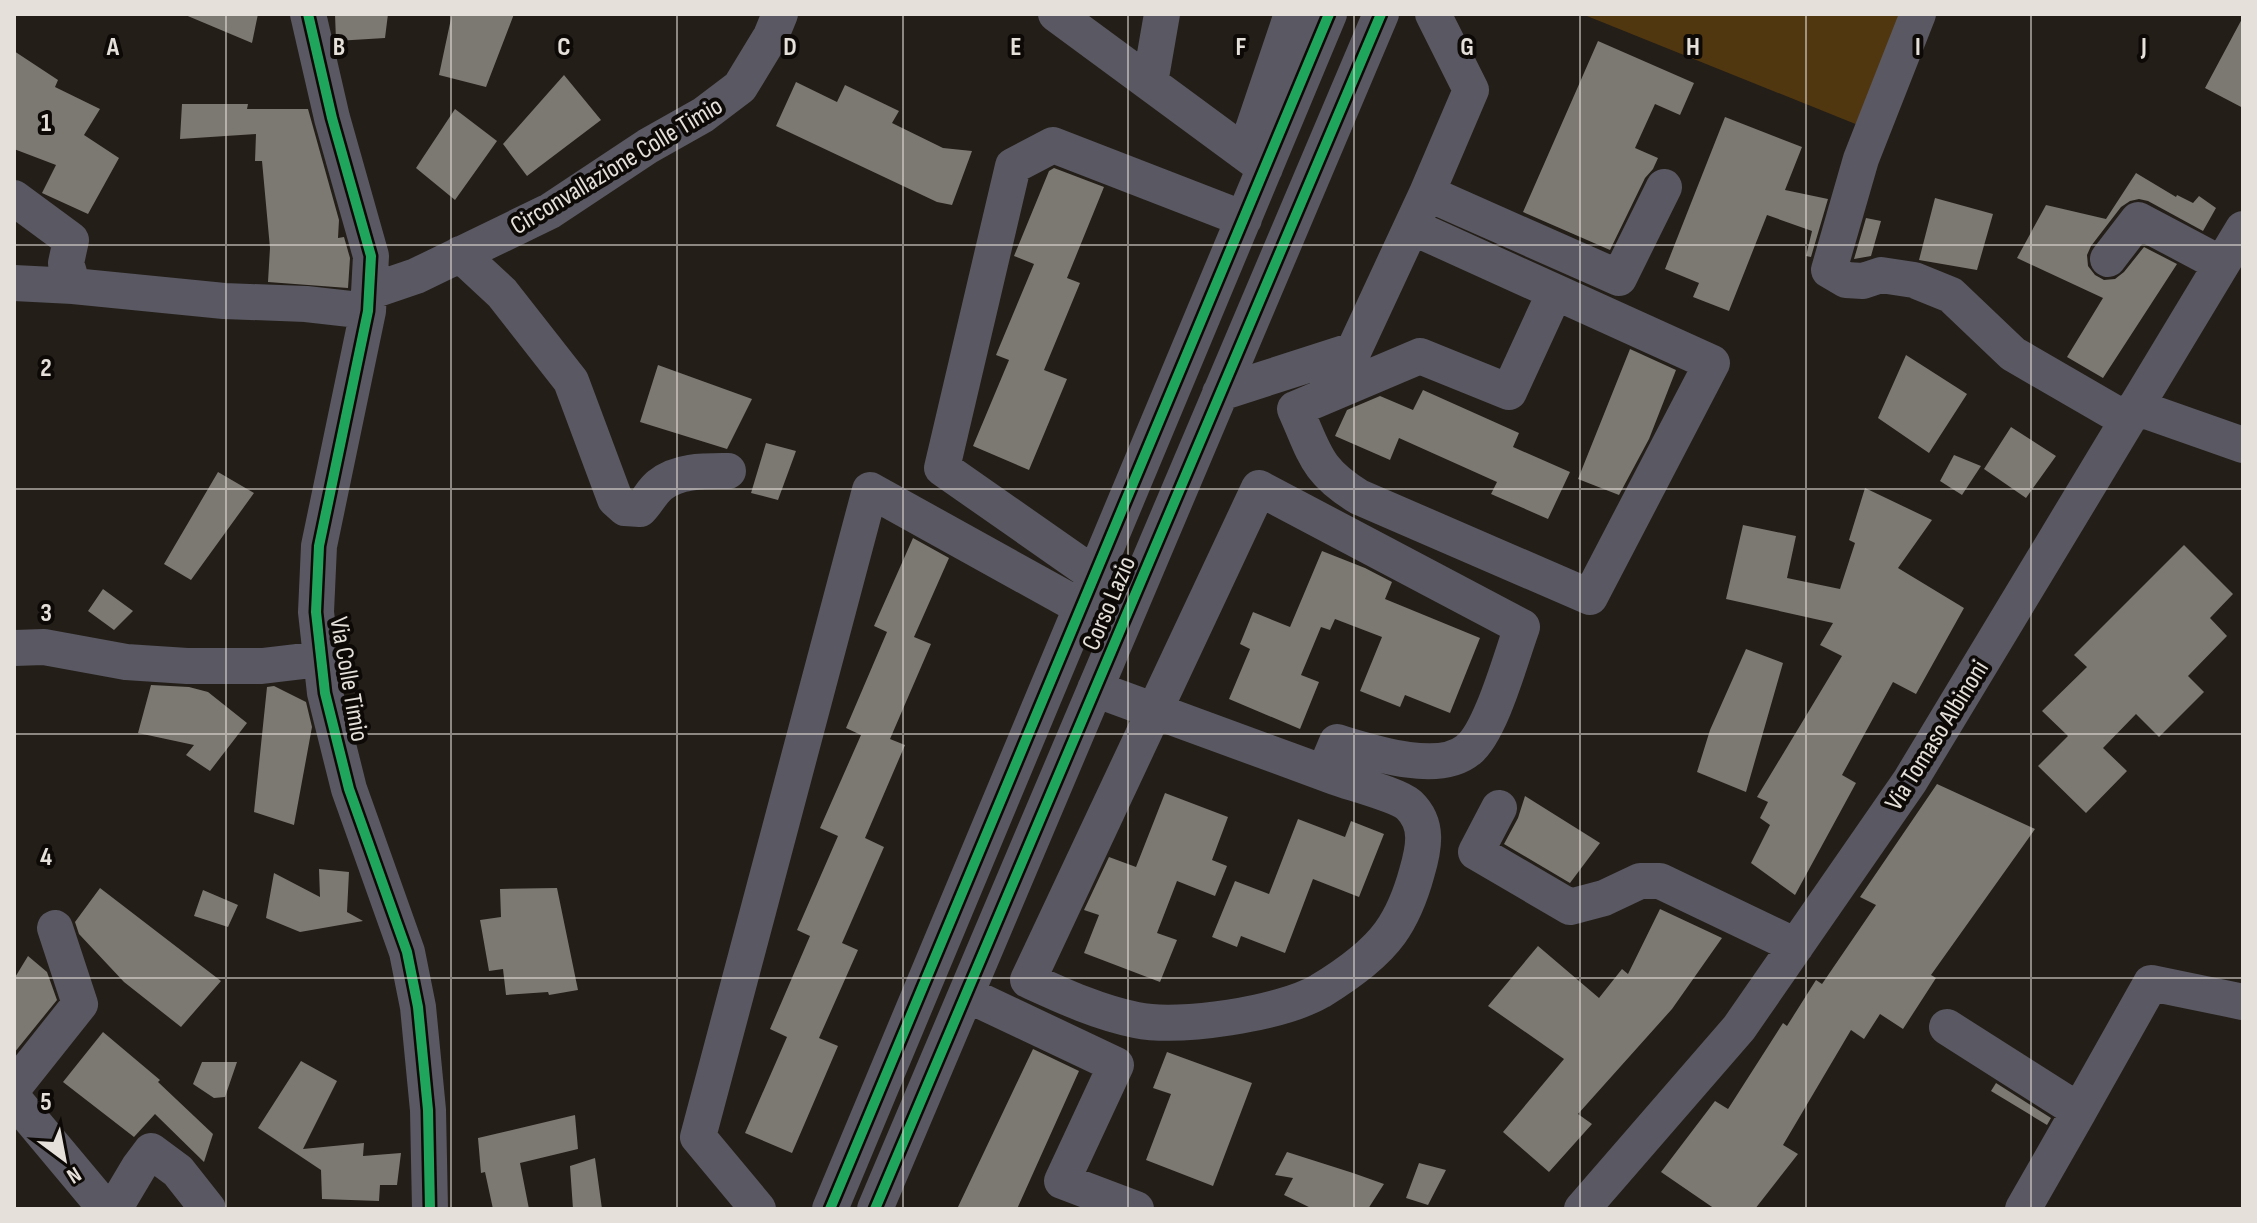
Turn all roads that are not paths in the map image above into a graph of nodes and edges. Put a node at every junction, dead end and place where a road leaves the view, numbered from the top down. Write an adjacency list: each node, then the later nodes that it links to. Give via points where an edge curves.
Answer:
1 (308, 14): 24 (street, Via Colle Timio, via 371,256)
2 (780, 14): 18 (street, Circonvallazione Colle Timio, via 740,87 703,115 550,211)
3 (1056, 14): 10 (street)
4 (1162, 14): 10 (street)
5 (1292, 14): 11 (street)
6 (1329, 14): 11 (street, Corso Lazio)
7 (1381, 14): 25 (street, Corso Lazio)
8 (1433, 14): 13 (street, via 1471,90)
9 (1918, 14): 26 (street, via 1861,159 1829,270 1846,280 1881,275 1914,280 1951,295 2013,354)
10 (1150, 83): 11 (street)
11 (1255, 160): 15 (street, Corso Lazio)
12 (1664, 187): 13 (street, via 1619,278)
13 (1427, 193): 16 (street)
14 (14, 198): 22 (street, via 71,240 66,263)
15 (1244, 219): 29 (street, Corso Lazio); 29 (street, via 1053,145 1013,166 942,468)
16 (1412, 227): 23 (street); 25 (street, via 1354,350)
17 (2243, 229): 20 (street, Via Tomaso Albinoni)
18 (460, 254): 24 (street, Circonvallazione Colle Timio); 28 (street, via 502,293 571,381 604,474 625,508 640,509 671,478)
19 (2108, 259): 20 (street, via 2138,220)
20 (2221, 264): 26 (street, Via Tomaso Albinoni)
21 (14, 283): 22 (street)
22 (73, 286): 24 (street, via 224,301)
23 (1555, 292): 23 (street, via 1712,363 1590,597 1336,483 1320,467 1295,409 1420,356 1509,392)
24 (368, 302): 31 (street, Via Colle Timio, via 319,546 316,612)
25 (1220, 393): 32 (street, Corso Lazio)
26 (2131, 413): 27 (street); 37 (street, Via Tomaso Albinoni, via 1910,781)
27 (2243, 445)
28 (728, 471)
29 (1088, 591): 48 (street, via 870,490 698,1137); 49 (street, Corso Lazio)
30 (14, 648): 31 (street, via 44,647 126,662 187,666)
31 (321, 659): 47 (street, Via Colle Timio, via 349,789 410,966 428,1110)
32 (1095, 689): 33 (street); 38 (street, Corso Lazio)
33 (1156, 711): 34 (street); 34 (street, via 1259,488 1522,627 1484,731 1468,751 1425,761 1337,742); 34 (street, via 1028,980 1089,1008 1138,1021 1180,1024 1240,1016 1318,992 1390,934 1410,898 1424,846 1422,821 1407,803)
34 (1324, 773)
35 (1499, 808): 37 (street, via 1476,852 1570,907 1640,881 1660,881)
36 (55, 928): 41 (street, via 80,1004)
37 (1796, 946): 52 (street, Via Tomaso Albinoni, via 1739,1028)
38 (966, 994): 50 (street, Corso Lazio); 51 (street, via 1116,1065 1062,1181)
39 (2243, 1002): 43 (street, via 2151,983)
40 (1947, 1027): 43 (street)
41 (14, 1087)
42 (14, 1099): 44 (street)
43 (2079, 1111): 53 (street)
44 (106, 1209)
45 (114, 1209): 46 (street, via 151,1151 178,1171)
46 (208, 1209)
47 (430, 1209)
48 (758, 1209)
49 (830, 1209)
50 (875, 1209)
51 (1136, 1209)
52 (1582, 1209)
53 (2023, 1209)

